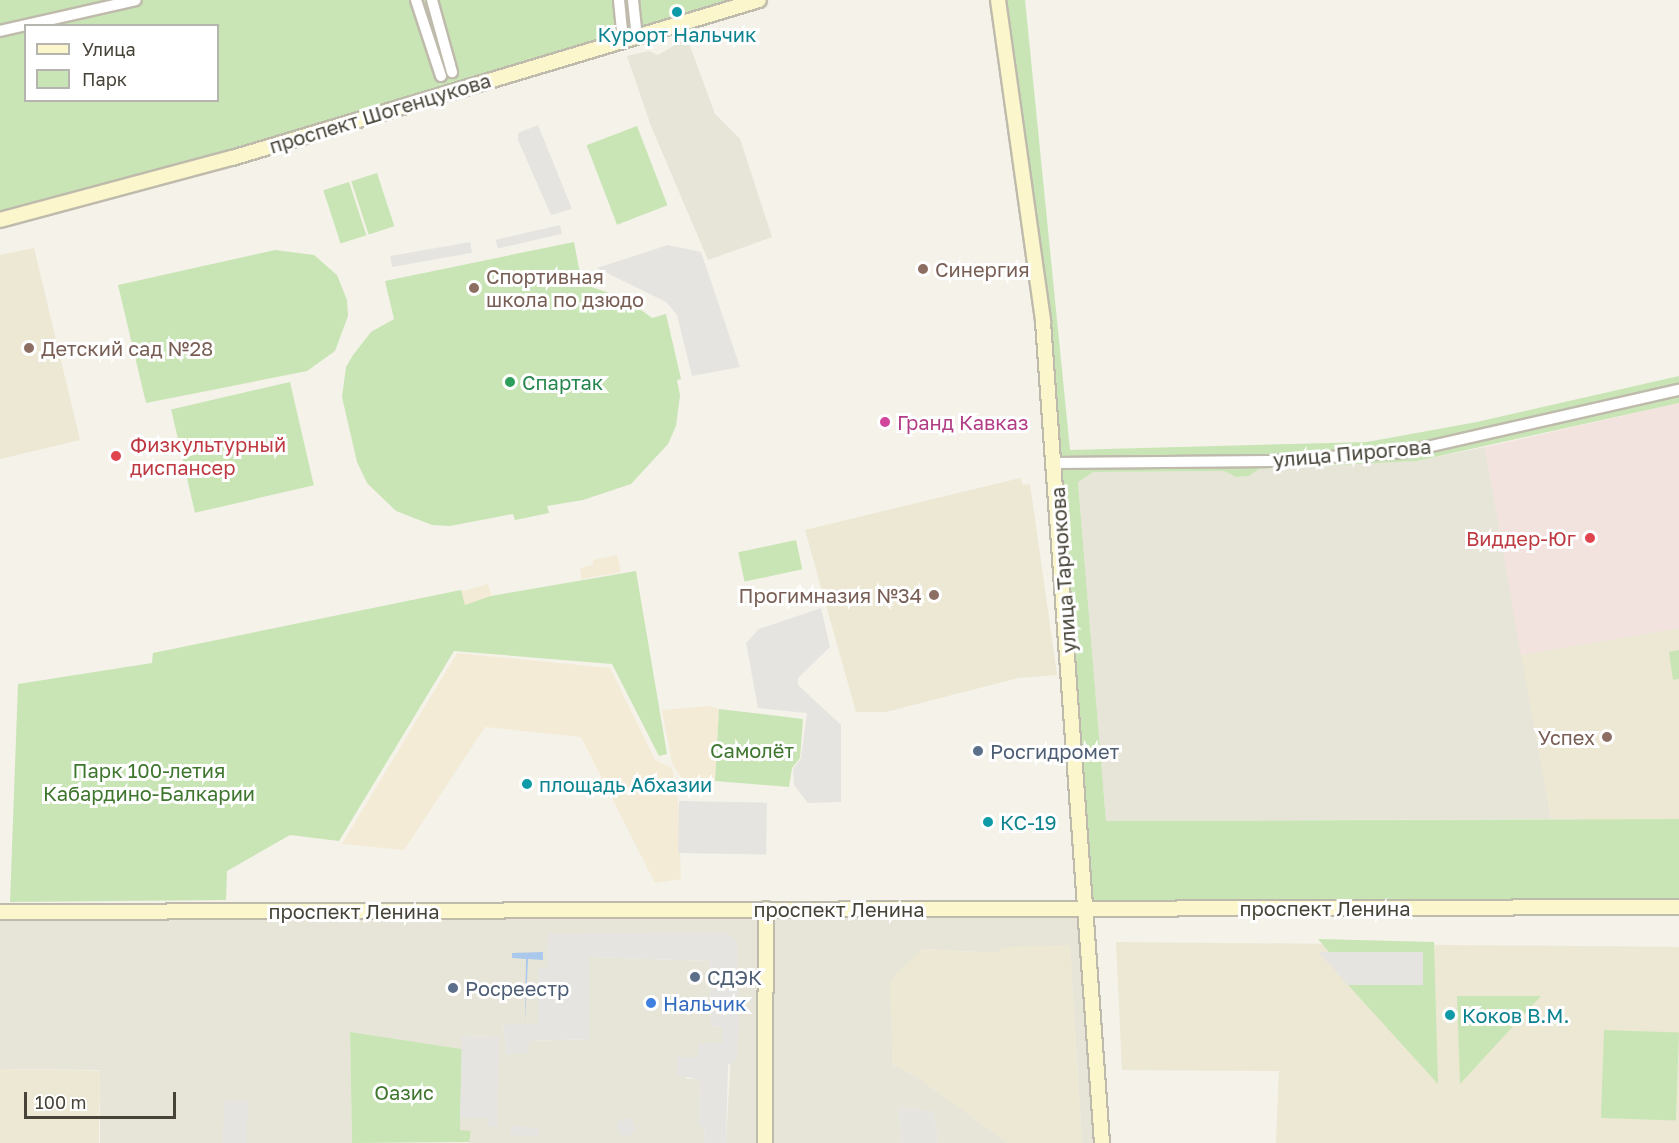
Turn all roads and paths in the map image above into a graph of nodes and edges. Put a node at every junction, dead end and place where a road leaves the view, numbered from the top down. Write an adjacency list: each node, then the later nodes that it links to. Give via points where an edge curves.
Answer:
1 (136, 0): 8 (street)
2 (416, 0): 13 (street)
3 (432, 0): 12 (street)
4 (619, 0): 11 (street)
5 (633, 0): 11 (street)
6 (759, 0): 11 (street, проспект Шогенцукова)
7 (998, 0): 16 (street, улица Тарчокова, via 1036,268)
8 (31, 24)
9 (24, 26): 10 (street)
10 (0, 31)
11 (630, 39): 14 (street, проспект Шогенцукова, via 232,158)
12 (452, 72)
13 (441, 76)
14 (0, 220)
15 (1679, 390): 16 (street, улица Пирогова, via 1405,452 1270,461)
16 (1055, 463): 19 (street, улица Тарчокова)
17 (1679, 907): 19 (street, проспект Ленина)
18 (766, 909): 19 (street, проспект Ленина); 20 (street, проспект Ленина); 21 (street)
19 (1086, 909): 22 (street, улица Тарчокова)
20 (0, 912)
21 (765, 1143)
22 (1102, 1143)

